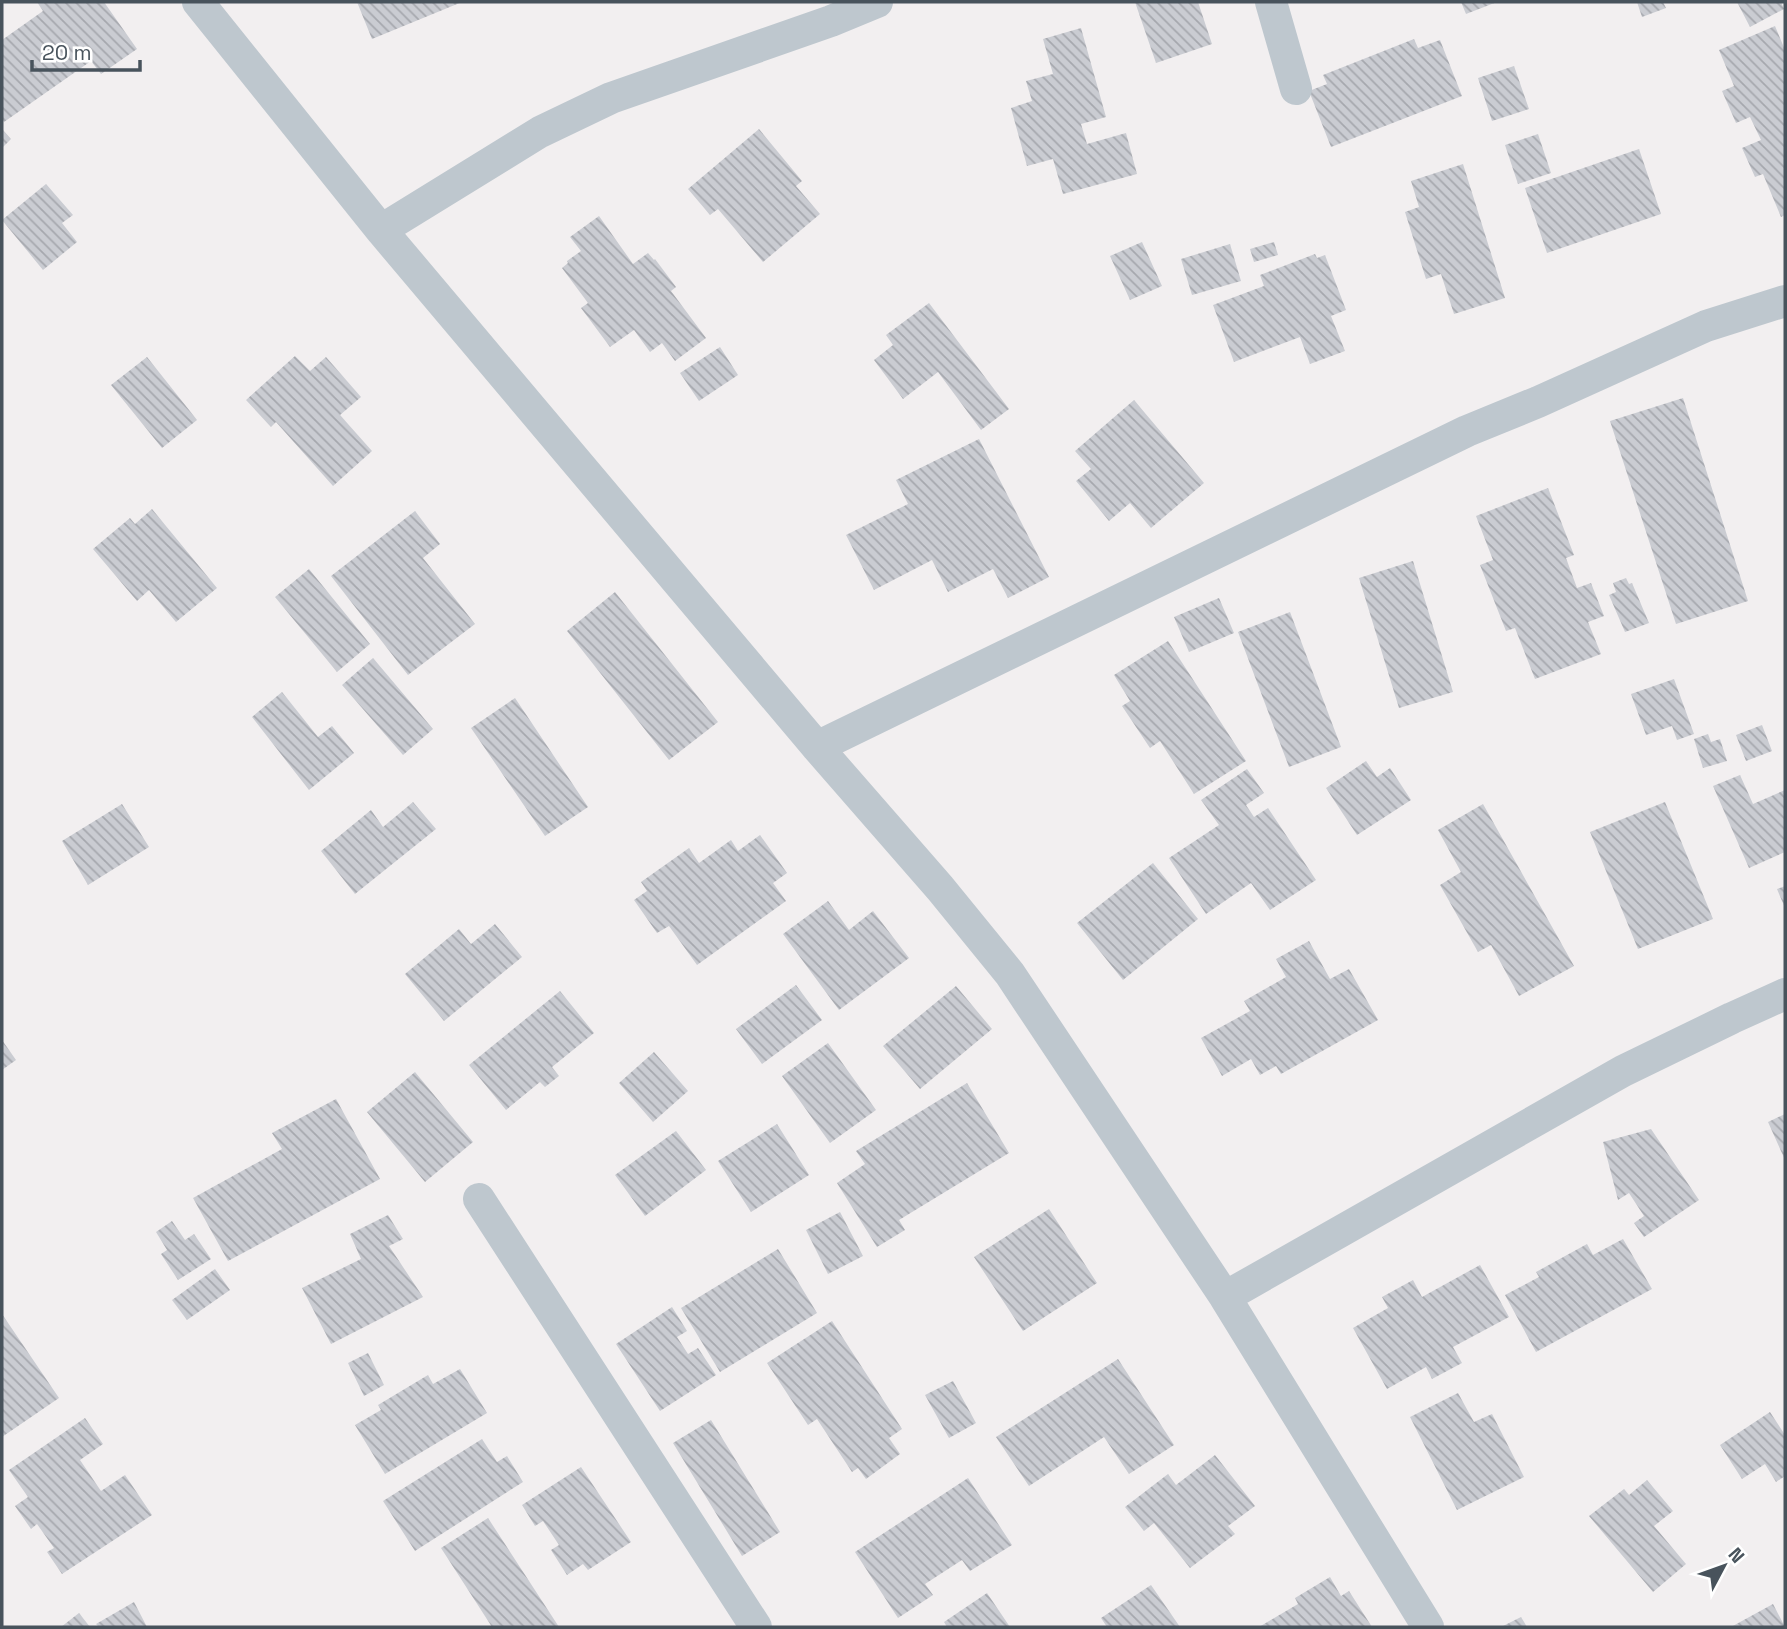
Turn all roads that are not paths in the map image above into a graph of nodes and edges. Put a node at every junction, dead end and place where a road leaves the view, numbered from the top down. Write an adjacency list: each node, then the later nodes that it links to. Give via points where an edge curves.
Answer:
1 (198, 2): 5 (street)
2 (877, 2): 5 (street, via 611,98 540,132)
3 (1271, 2): 4 (street)
4 (1296, 89)
5 (381, 230): 7 (street)
6 (1785, 301): 7 (street, via 1706,327 1467,431)
7 (817, 747): 10 (street, via 1010,974)
8 (1785, 994): 10 (street, via 1623,1071)
9 (479, 1199): 11 (street)
10 (1224, 1297): 12 (street)
11 (756, 1627)
12 (1428, 1627)

